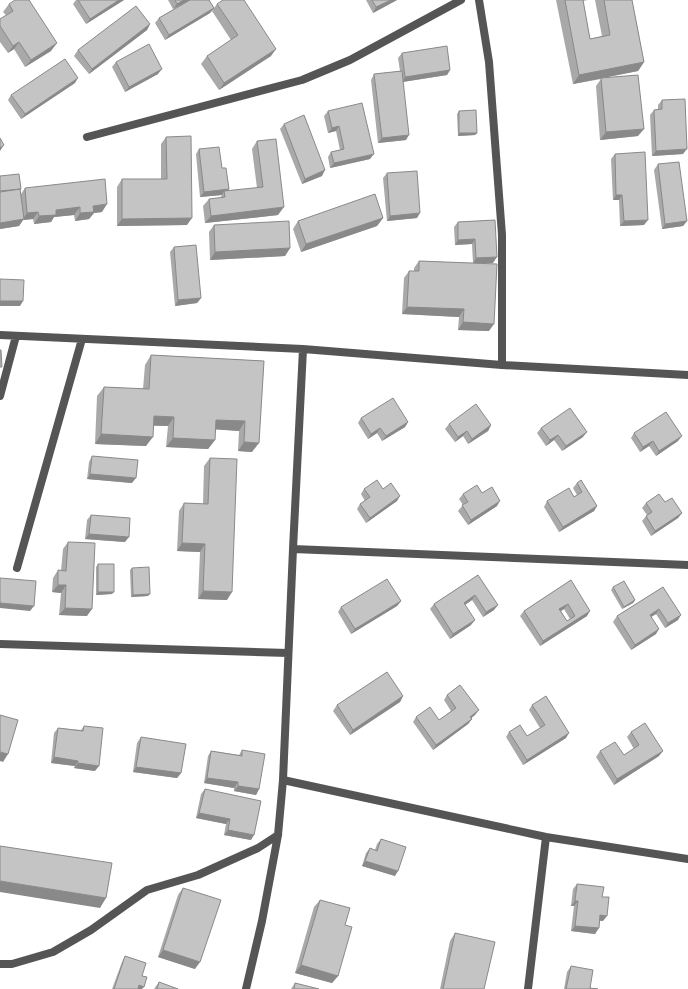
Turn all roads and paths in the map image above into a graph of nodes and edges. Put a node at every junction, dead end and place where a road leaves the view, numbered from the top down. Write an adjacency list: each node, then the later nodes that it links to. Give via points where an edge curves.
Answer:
1 (461, 0): 3 (street, via 350,60 302,80)
2 (479, 0): 8 (street, via 489,62 502,235)
3 (87, 137)
4 (0, 335): 5 (street)
5 (16, 336): 6 (street); 10 (street)
6 (82, 339): 7 (street); 13 (street)
7 (303, 349): 8 (street); 11 (street)
8 (502, 365): 9 (street)
9 (688, 375)
10 (0, 396)
11 (293, 549): 12 (street); 15 (street)
12 (688, 564)
13 (17, 568)
14 (0, 644): 15 (street)
15 (288, 653): 16 (street)
16 (283, 780): 17 (street); 18 (street)
17 (278, 835): 20 (street, via 258,848 198,875 147,890 90,930 53,952 12,964); 21 (street)
18 (546, 837): 19 (street); 22 (street)
19 (688, 859)
20 (0, 964)
21 (246, 989)
22 (528, 989)

